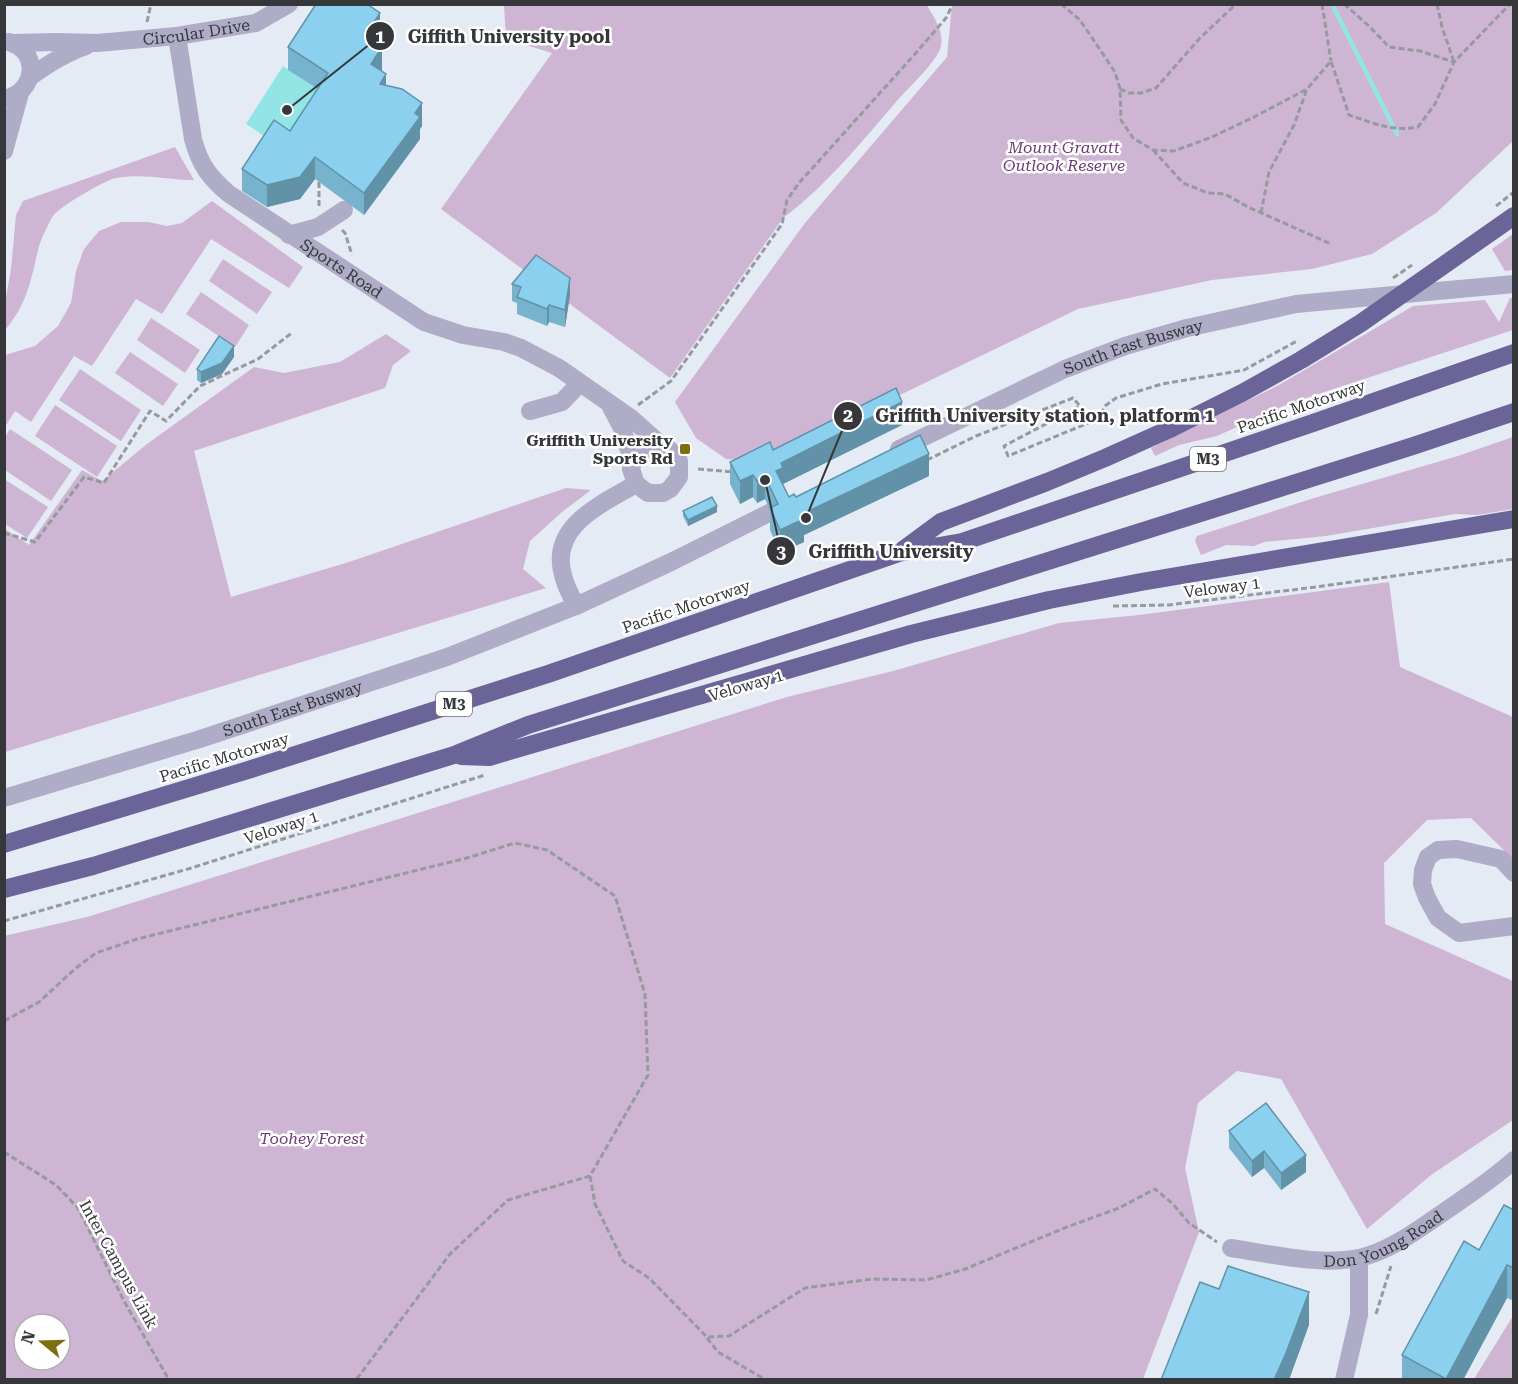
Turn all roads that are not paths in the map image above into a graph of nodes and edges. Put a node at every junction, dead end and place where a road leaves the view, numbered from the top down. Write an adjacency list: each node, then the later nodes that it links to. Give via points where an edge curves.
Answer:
1 (289, 4): 2 (street, Circular Drive, via 256,23)
2 (177, 36): 4 (street, Circular Drive); 9 (street, Sports Road, via 193,139 207,174 229,194)
3 (10, 42): 4 (street, Circular Drive); 5 (street, via 21,48 30,61)
4 (97, 43): 5 (street, Circular Drive, via 52,61)
5 (18, 90): 6 (street)
6 (4, 151)
7 (344, 210): 9 (street, via 318,227)
8 (1514, 216): 22 (highway, via 1360,323 1242,393 1105,458 941,522)
9 (289, 234): 12 (street, Sports Road, via 424,322 521,348 560,368)
10 (1509, 284): 17 (street, South East Busway, via 1296,304 1197,326 1125,346 1065,369)
11 (1514, 353): 22 (highway, Pacific Motorway / M3, via 962,542)
12 (579, 384): 13 (street, Sports Road); 14 (street, via 562,402)
13 (610, 405): 16 (street, Sports Road); 18 (street)
14 (530, 411)
15 (1514, 412): 24 (highway, via 528,725)
16 (662, 446): 18 (street, via 648,447); 19 (street, Sports Road, via 679,461 676,484 656,494)
17 (888, 455)
18 (633, 462): 19 (street)
19 (636, 484): 23 (street, via 570,529 561,551 562,574)
20 (781, 507): 23 (street, South East Busway)
21 (1514, 519): 24 (highway, via 1049,600 877,643 489,757)
22 (899, 553): 26 (highway, Pacific Motorway / M3, via 537,677)
23 (576, 606): 25 (street, South East Busway, via 447,657 200,740)
24 (454, 755): 28 (highway, via 93,866)
25 (4, 798)
26 (4, 844)
27 (1514, 873): 29 (street, via 1501,859 1457,849 1438,850 1428,857 1422,884 1438,918 1460,933)
28 (4, 889)
29 (1514, 926)
30 (1514, 1160): 32 (street, Don Young Road, via 1421,1228)
31 (1231, 1248): 32 (street, Don Young Road, via 1310,1261)
32 (1359, 1258): 33 (street, via 1359,1315)
33 (1344, 1380)

